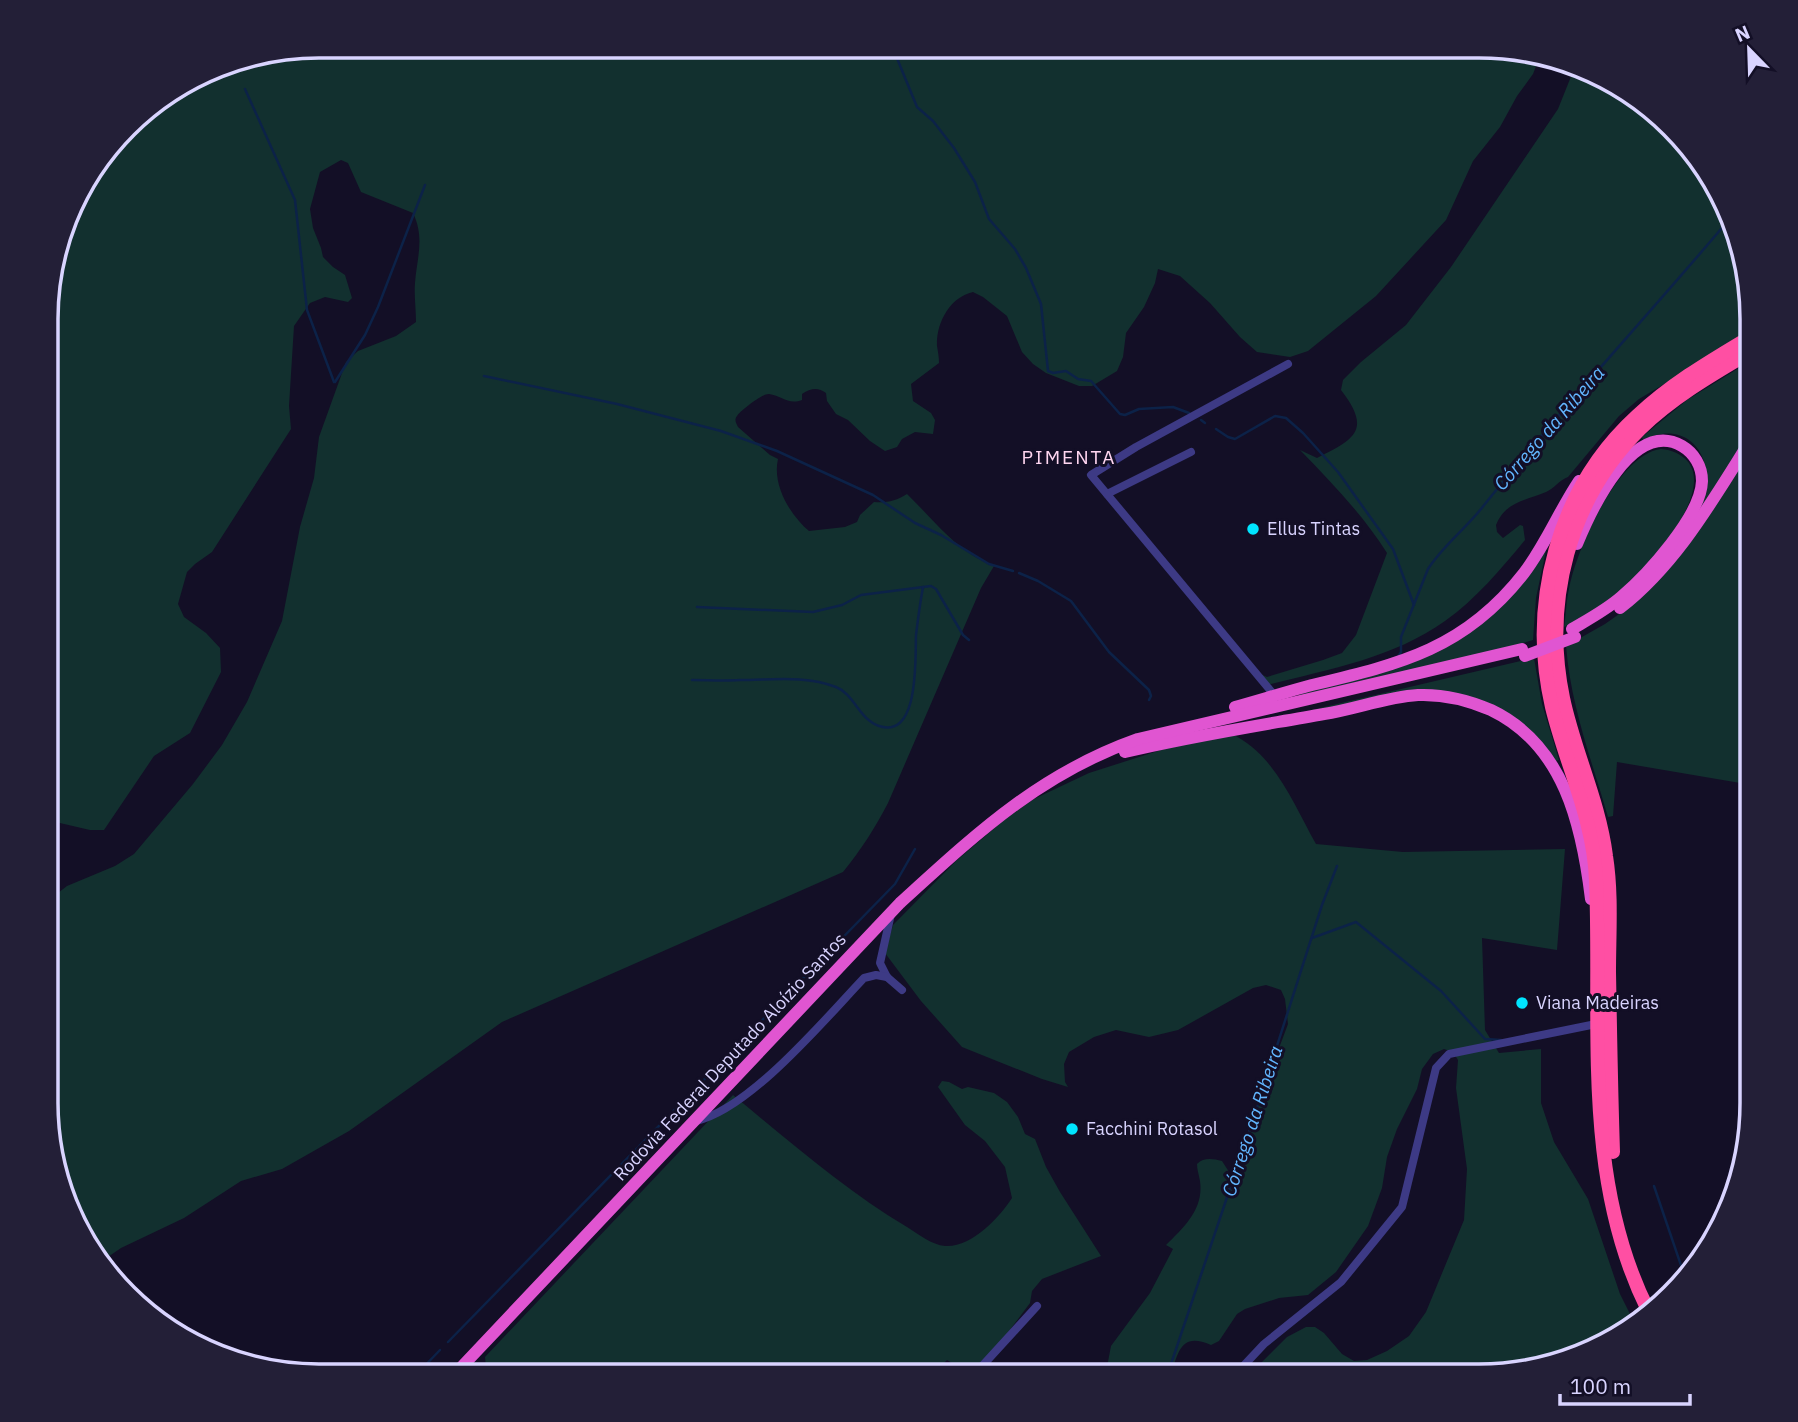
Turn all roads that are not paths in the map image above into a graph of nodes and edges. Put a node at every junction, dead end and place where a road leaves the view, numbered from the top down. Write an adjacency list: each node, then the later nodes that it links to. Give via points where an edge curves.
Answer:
1 (1740, 344): 4 (highway, via 1670,388)
2 (1740, 358): 8 (highway, via 1662,410 1613,460 1577,523)
3 (1288, 364): 7 (street, via 1091,475)
4 (1608, 446): 11 (highway, via 1578,482 1522,576 1466,628 1401,662); 17 (highway, via 1578,491 1563,526 1550,571 1544,624 1552,704 1592,845)
5 (1191, 452): 7 (street)
6 (1740, 456): 9 (highway, via 1662,569 1625,604)
7 (1107, 494): 11 (street)
8 (1557, 609): 9 (highway, via 1568,567 1589,518 1616,472 1652,442 1678,444 1690,451 1701,469 1702,484 1675,538 1643,575); 21 (highway, via 1556,650 1563,701 1597,809 1607,861 1615,1175 1630,1240)
9 (1574, 633): 10 (highway, bridge)
10 (1524, 652): 12 (highway); 13 (highway, via 1163,732)
11 (1275, 695): 13 (highway, via 1152,731)
12 (1125, 752): 14 (highway); 17 (highway, via 1406,696 1455,698 1498,714 1543,751 1569,799 1586,865)
13 (1086, 760): 14 (highway)
14 (1050, 781): 15 (highway, Rodovia Federal Deputado Aloízio Santos, via 974,835)
15 (892, 911): 16 (street, via 880,963); 20 (highway, Rodovia Federal Deputado Aloízio Santos)
16 (887, 977): 18 (street); 20 (street, via 864,978 764,1081 726,1108)
17 (1597, 981): 19 (highway)
18 (902, 990)
19 (1596, 1024): 22 (highway, via 1605,1175 1619,1240); 26 (street, via 1449,1054 1436,1068 1402,1206 1342,1282)
20 (693, 1121): 24 (highway, Rodovia Federal Deputado Aloízio Santos)
21 (1653, 1297)
22 (1645, 1304)
23 (1037, 1306): 25 (street)
24 (464, 1364)
25 (984, 1364)
26 (1245, 1364)

